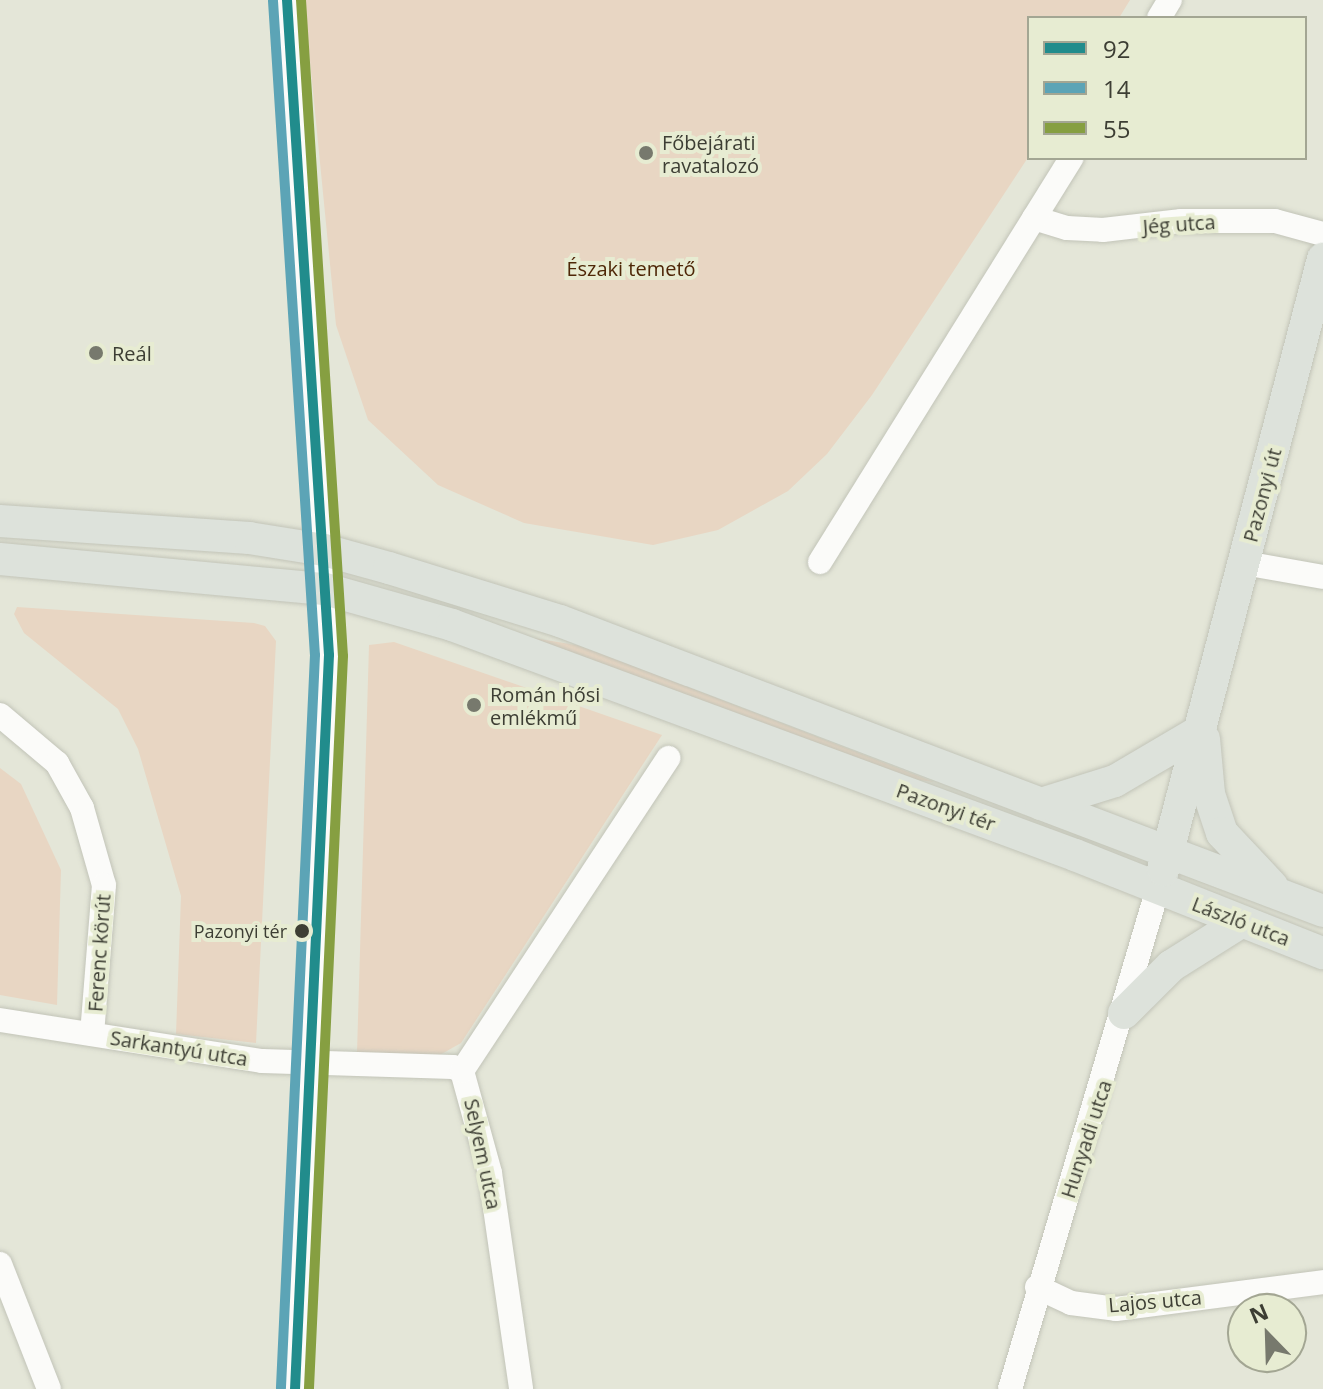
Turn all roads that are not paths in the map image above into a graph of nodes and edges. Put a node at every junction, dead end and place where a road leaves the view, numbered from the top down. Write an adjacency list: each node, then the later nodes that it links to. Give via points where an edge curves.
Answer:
1 (287, 0): 7 (street)
2 (1070, 160): 3 (street)
3 (1034, 218): 4 (street, Jég utca, via 1067,228 1103,230 1181,221 1275,221); 9 (street)
4 (1323, 234)
5 (1323, 259): 10 (main road, Pazonyi út)
6 (0, 521): 7 (main road, via 249,538)
7 (324, 550): 12 (street); 16 (main road, Pazonyi tér, via 560,621)
8 (0, 559): 12 (main road)
9 (820, 562)
10 (1244, 563): 11 (street); 14 (main road, Pazonyi út)
11 (1323, 577)
12 (325, 589): 18 (main road, Pazonyi tér, via 563,663); 26 (street, via 329,672)
13 (0, 715): 25 (street, Ferenc körút, via 57,763 82,808 104,885)
14 (1201, 728): 16 (main road, via 1115,781); 17 (main road); 19 (main road, via 1209,794 1222,833)
15 (668, 758): 27 (street)
16 (1041, 804): 17 (main road)
17 (1168, 852): 18 (main road); 19 (main road, László utca)
18 (1158, 888): 21 (main road, László utca); 23 (street, Hunyadi utca)
19 (1283, 897): 20 (main road, László utca)
20 (1323, 911)
21 (1241, 922): 22 (main road, László utca); 23 (main road, via 1171,966)
22 (1323, 953)
23 (1124, 1013): 30 (street, Hunyadi utca)
24 (0, 1020): 25 (street, Sarkantyú utca)
25 (92, 1034): 26 (street, Sarkantyú utca)
26 (311, 1064): 27 (street, Selyem utca); 32 (street)
27 (462, 1071): 33 (street, Selyem utca, via 490,1173)
28 (0, 1264): 31 (street)
29 (1323, 1282): 30 (street, Lajos utca, via 1116,1309 1071,1303)
30 (1037, 1287): 34 (street, Hunyadi utca)
31 (49, 1389)
32 (295, 1389)
33 (521, 1389)
34 (1010, 1389)

